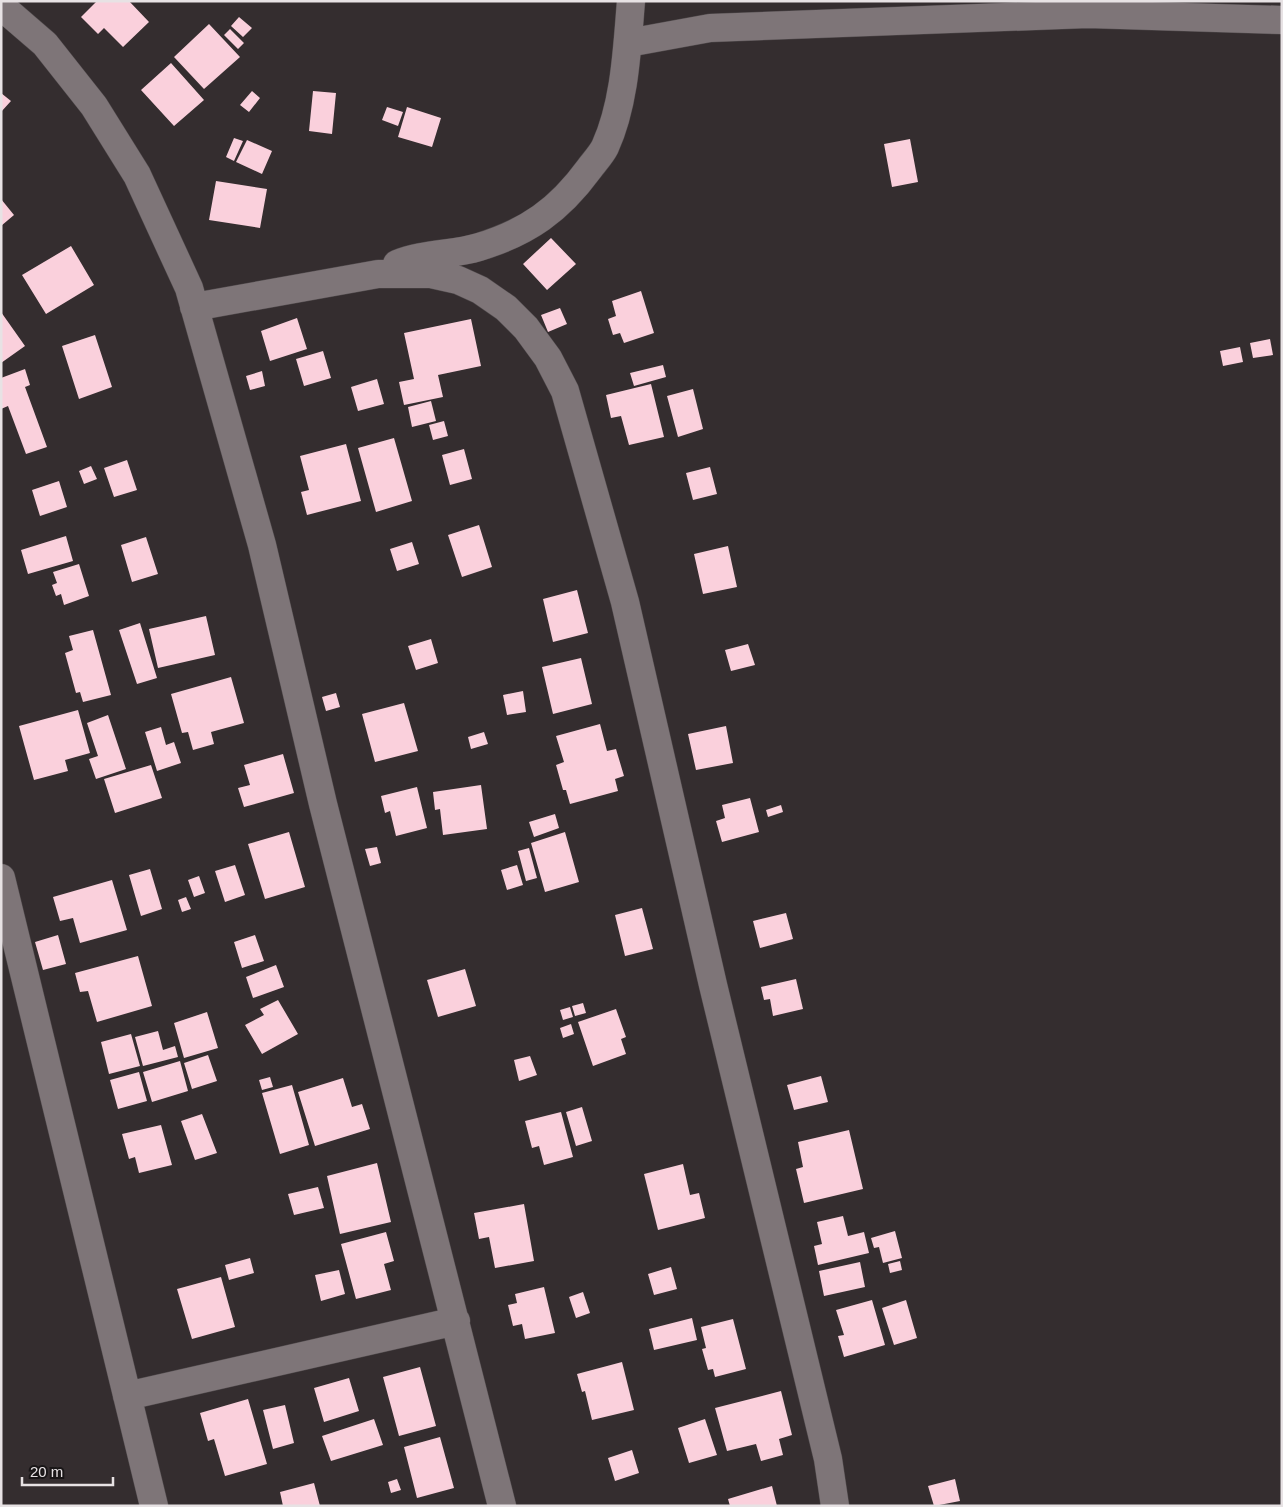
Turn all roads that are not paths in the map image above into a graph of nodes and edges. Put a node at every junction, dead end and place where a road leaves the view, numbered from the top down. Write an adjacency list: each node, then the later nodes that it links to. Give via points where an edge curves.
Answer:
1 (631, 1): 4 (street)
2 (1, 6): 6 (street, via 45,44 94,106 137,175 189,288)
3 (1282, 20): 4 (street, via 1088,14 710,28)
4 (628, 43): 5 (street, via 618,106 604,148 577,186 544,218 510,236 478,247 407,260)
5 (378, 274): 6 (street); 12 (street, via 431,274 458,280 480,290 506,308 526,328 548,358 565,391 625,602 828,1459)
6 (194, 307): 8 (street, via 262,545 323,804)
7 (1, 878): 9 (street)
8 (456, 1321): 9 (street); 11 (street)
9 (127, 1396): 10 (street)
10 (154, 1506)
11 (502, 1506)
12 (835, 1506)

